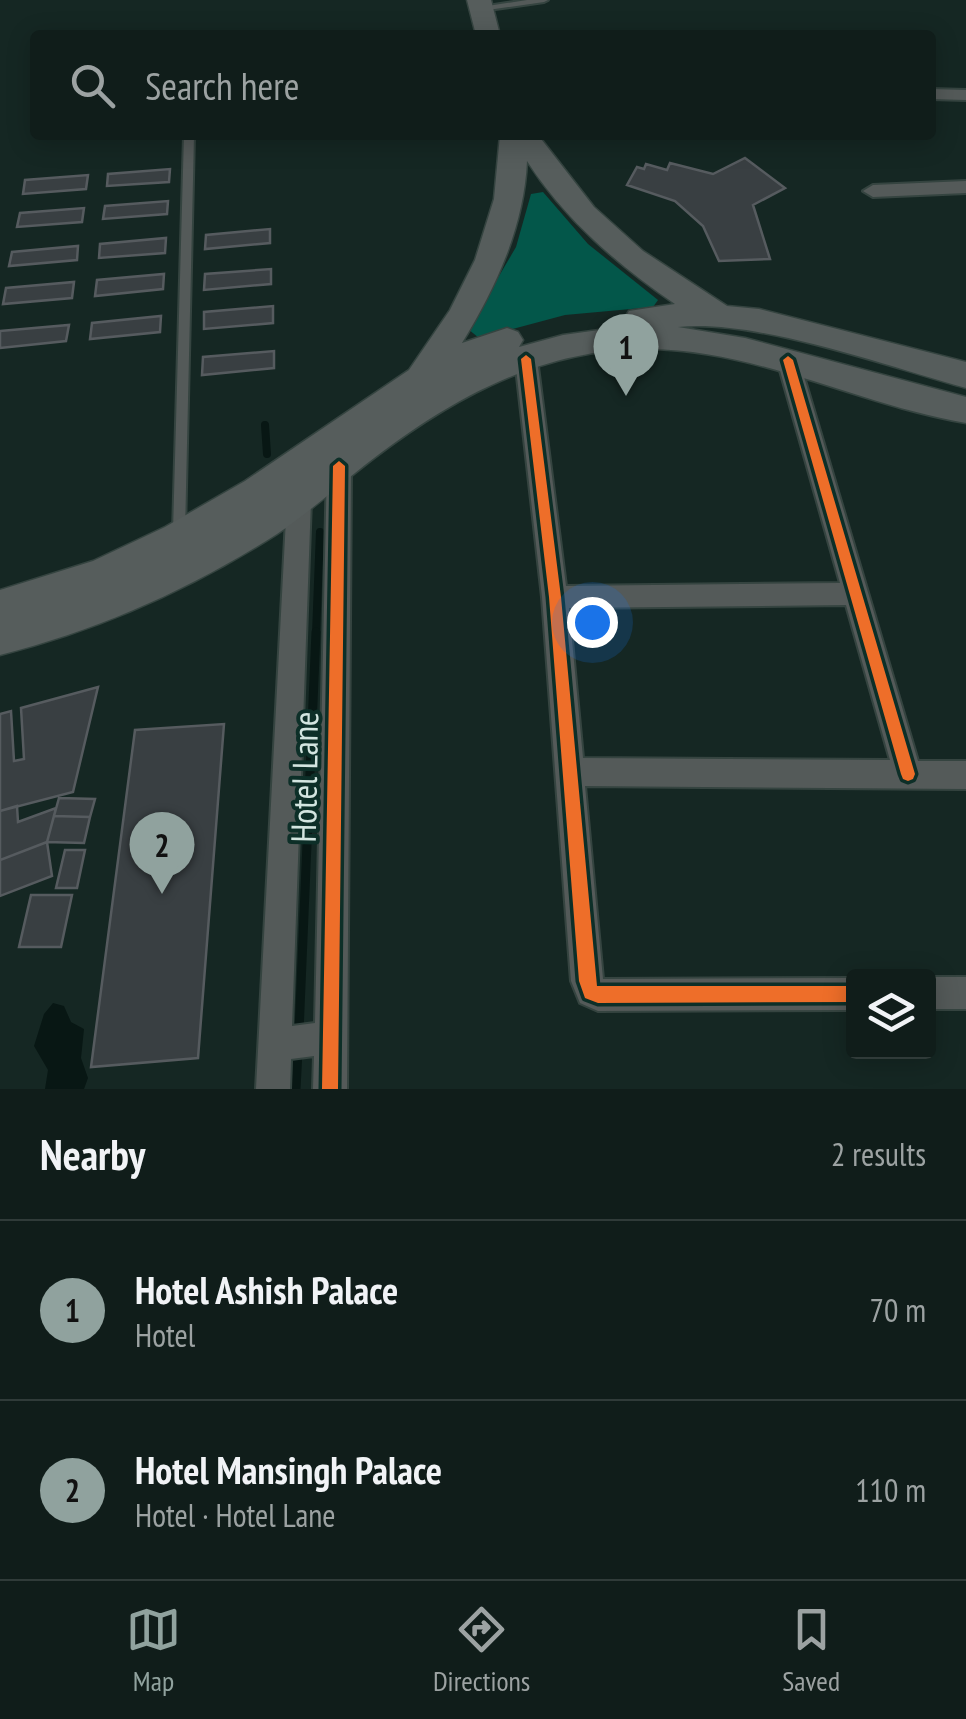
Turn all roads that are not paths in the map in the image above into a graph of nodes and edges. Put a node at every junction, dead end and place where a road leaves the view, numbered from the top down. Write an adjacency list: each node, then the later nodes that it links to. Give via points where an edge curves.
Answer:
1 (544, 0): 2 (lane)
2 (480, 4): 3 (main road)
3 (487, 30)
4 (936, 94): 5 (street)
5 (966, 95)
6 (189, 140): 19 (lane)
7 (514, 140): 15 (main road, via 515,178 496,251 451,337)
8 (527, 140): 11 (main road, via 576,208 663,284)
9 (966, 187): 10 (street)
10 (873, 192)
11 (722, 316): 14 (main road); 15 (main road, via 637,319 520,336 450,359)
12 (526, 359): 13 (main road, via 647,337 710,342); 17 (main road, via 480,374); 21 (street)
13 (788, 360): 16 (main road); 20 (street)
14 (966, 375)
15 (417, 380): 19 (main road, via 258,492)
16 (966, 410)
17 (339, 466): 18 (main road); 30 (street, Hotel Lane)
18 (299, 500): 23 (main road, via 218,552 130,596); 31 (street, Hotel Lane)
19 (178, 538): 22 (main road, via 102,574)
20 (853, 594): 21 (street); 25 (street)
21 (555, 597): 24 (street)
22 (0, 606)
23 (0, 636)
24 (571, 772): 25 (street); 29 (street, via 591,992)
25 (908, 774): 26 (street)
26 (966, 776)
27 (936, 993): 28 (street)
28 (966, 993)
29 (846, 994)
30 (330, 1038): 31 (street); 33 (street, Hotel Lane)
31 (274, 1044): 32 (street, Hotel Lane)
32 (272, 1089)
33 (330, 1089)

